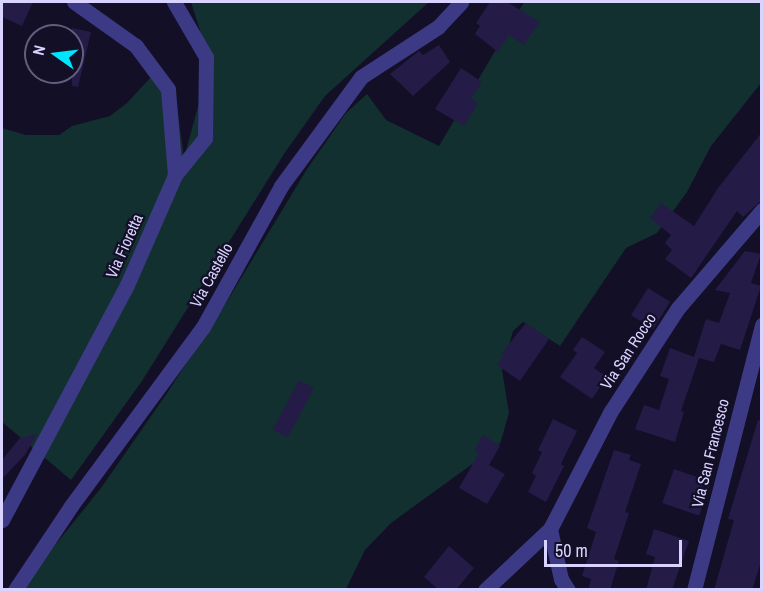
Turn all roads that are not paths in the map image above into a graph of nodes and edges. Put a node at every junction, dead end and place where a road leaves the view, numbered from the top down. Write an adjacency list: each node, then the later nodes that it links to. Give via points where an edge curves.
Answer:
1 (74, 2): 4 (street, Via Fioretta, via 136,46 168,89)
2 (174, 2): 4 (street, via 206,57 205,138)
3 (461, 2): 9 (street, Via Castello, via 438,27 361,76 281,186 203,327 71,506)
4 (175, 175): 7 (street, Via Fioretta, via 127,285)
5 (762, 210): 8 (street, Via San Rocco, via 678,308 611,411)
6 (762, 325): 12 (street, Via San Francesco)
7 (2, 520)
8 (550, 529): 10 (street, Via San Rocco); 11 (street, via 561,579)
9 (15, 590)
10 (485, 590)
11 (568, 590)
12 (694, 590)

